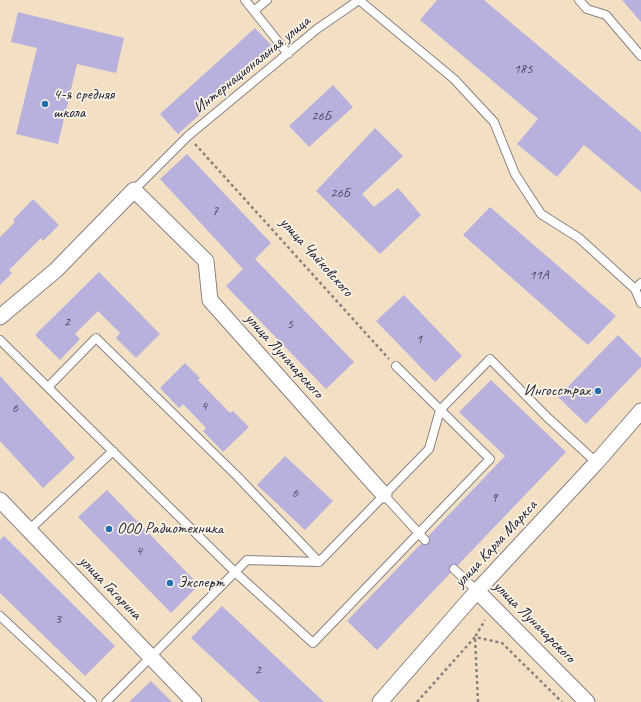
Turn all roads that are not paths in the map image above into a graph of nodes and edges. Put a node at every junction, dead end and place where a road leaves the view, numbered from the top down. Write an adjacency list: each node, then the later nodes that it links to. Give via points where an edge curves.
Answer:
1 (245, 0): 5 (lane)
2 (267, 0): 5 (lane)
3 (359, 0): 6 (lane, Интернациональная улица, via 317,29); 10 (lane, Интернациональная улица, via 454,79 494,122 515,174 541,214 579,238)
4 (579, 0): 7 (lane, via 587,9 606,15)
5 (254, 11): 6 (lane)
6 (288, 54): 8 (lane, Интернациональная улица, via 188,136)
7 (641, 56)
8 (134, 190): 12 (street, via 56,270); 20 (street, улица Луначарского, via 206,261 210,300)
9 (641, 283): 10 (lane)
10 (635, 289): 11 (lane, Интернациональная улица)
11 (641, 303)
12 (0, 317)
13 (0, 340): 15 (lane)
14 (396, 366): 16 (lane)
15 (48, 387): 18 (lane); 25 (lane, via 96,338 237,476)
16 (440, 410): 19 (lane, via 490,359); 20 (lane, via 429,449); 23 (lane, via 490,459)
17 (641, 411): 19 (street, улица Карла Маркса)
18 (113, 451): 22 (lane); 27 (lane)
19 (596, 462): 28 (street, улица Карла Маркса)
20 (384, 495): 23 (lane, улица Луначарского); 25 (lane)
21 (0, 500): 22 (street, улица Гагарина)
22 (29, 530): 30 (street, улица Гагарина)
23 (419, 533): 24 (lane, улица Луначарского); 27 (lane, via 313,643)
24 (425, 540)
25 (319, 562): 27 (lane, via 247,560)
26 (454, 569): 28 (lane, улица Луначарского)
27 (235, 572): 30 (lane)
28 (477, 591): 34 (street, улица Карла Маркса); 35 (street, улица Луначарского)
29 (0, 616): 31 (lane)
30 (151, 657): 32 (lane); 33 (street, улица Гагарина)
31 (92, 702)
32 (106, 702)
33 (194, 702)
34 (380, 702)
35 (587, 702)

